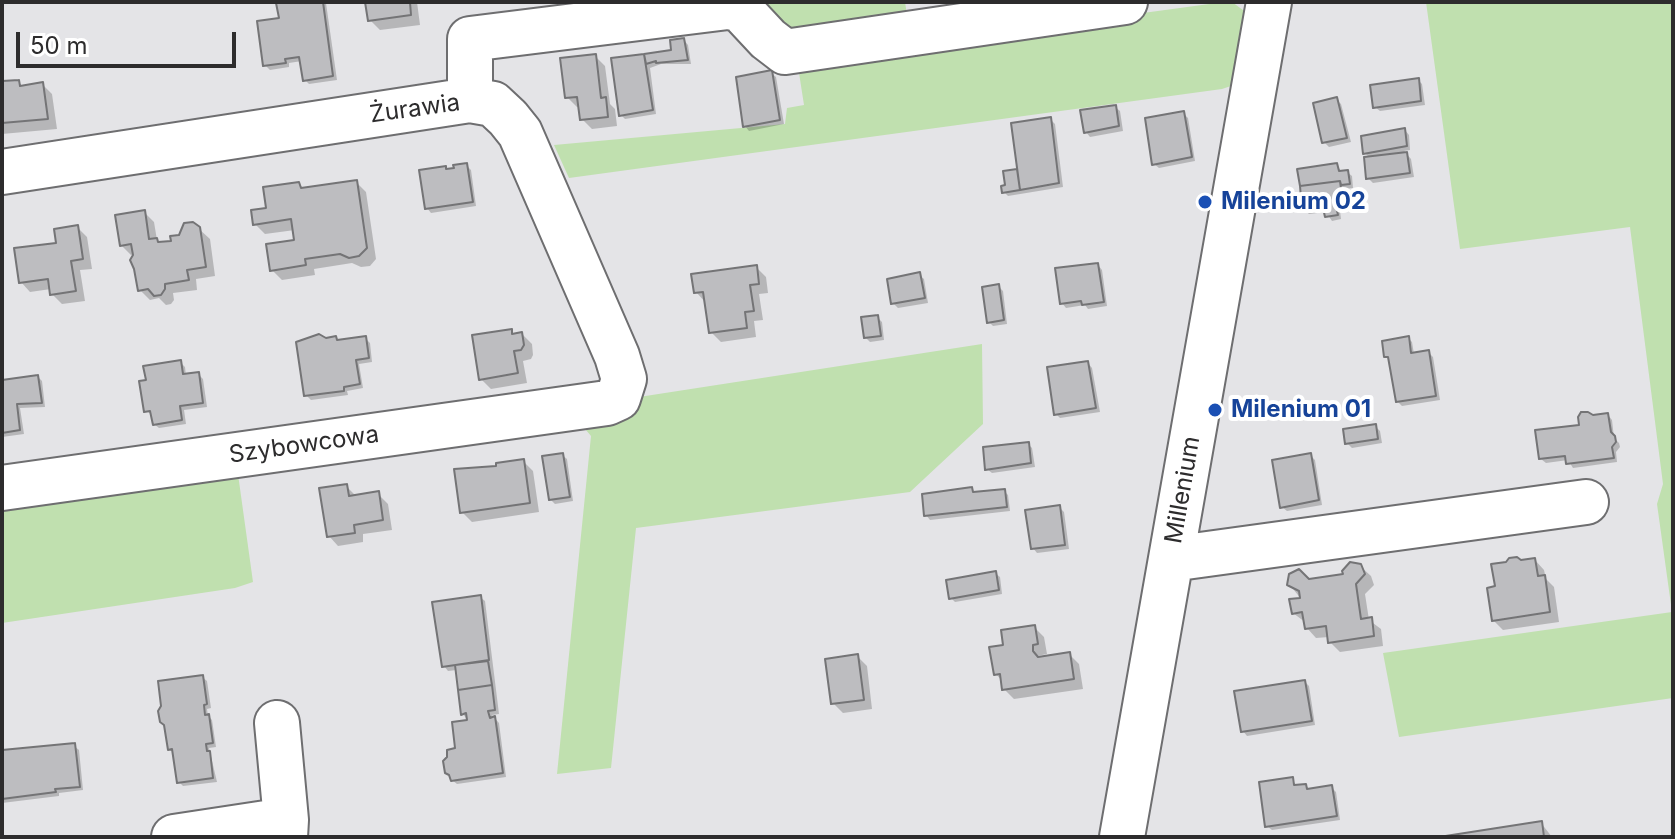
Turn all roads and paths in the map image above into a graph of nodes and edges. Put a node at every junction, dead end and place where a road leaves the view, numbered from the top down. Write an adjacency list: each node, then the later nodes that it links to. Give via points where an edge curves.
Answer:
1 (1125, 2): 3 (street, via 785,52 740,9 728,7 470,39)
2 (1269, 2): 8 (street, Millenium)
3 (470, 100): 4 (street, Żurawia); 5 (street, Żurawia, via 493,104 520,133 617,356 624,379 618,398)
4 (2, 172)
5 (607, 403): 6 (street, Szybowcowa)
6 (2, 488)
7 (1586, 502): 8 (street)
8 (1171, 559): 12 (street, Millenium)
9 (277, 723): 10 (street)
10 (285, 828): 11 (street)
11 (174, 837)
12 (1122, 837)

